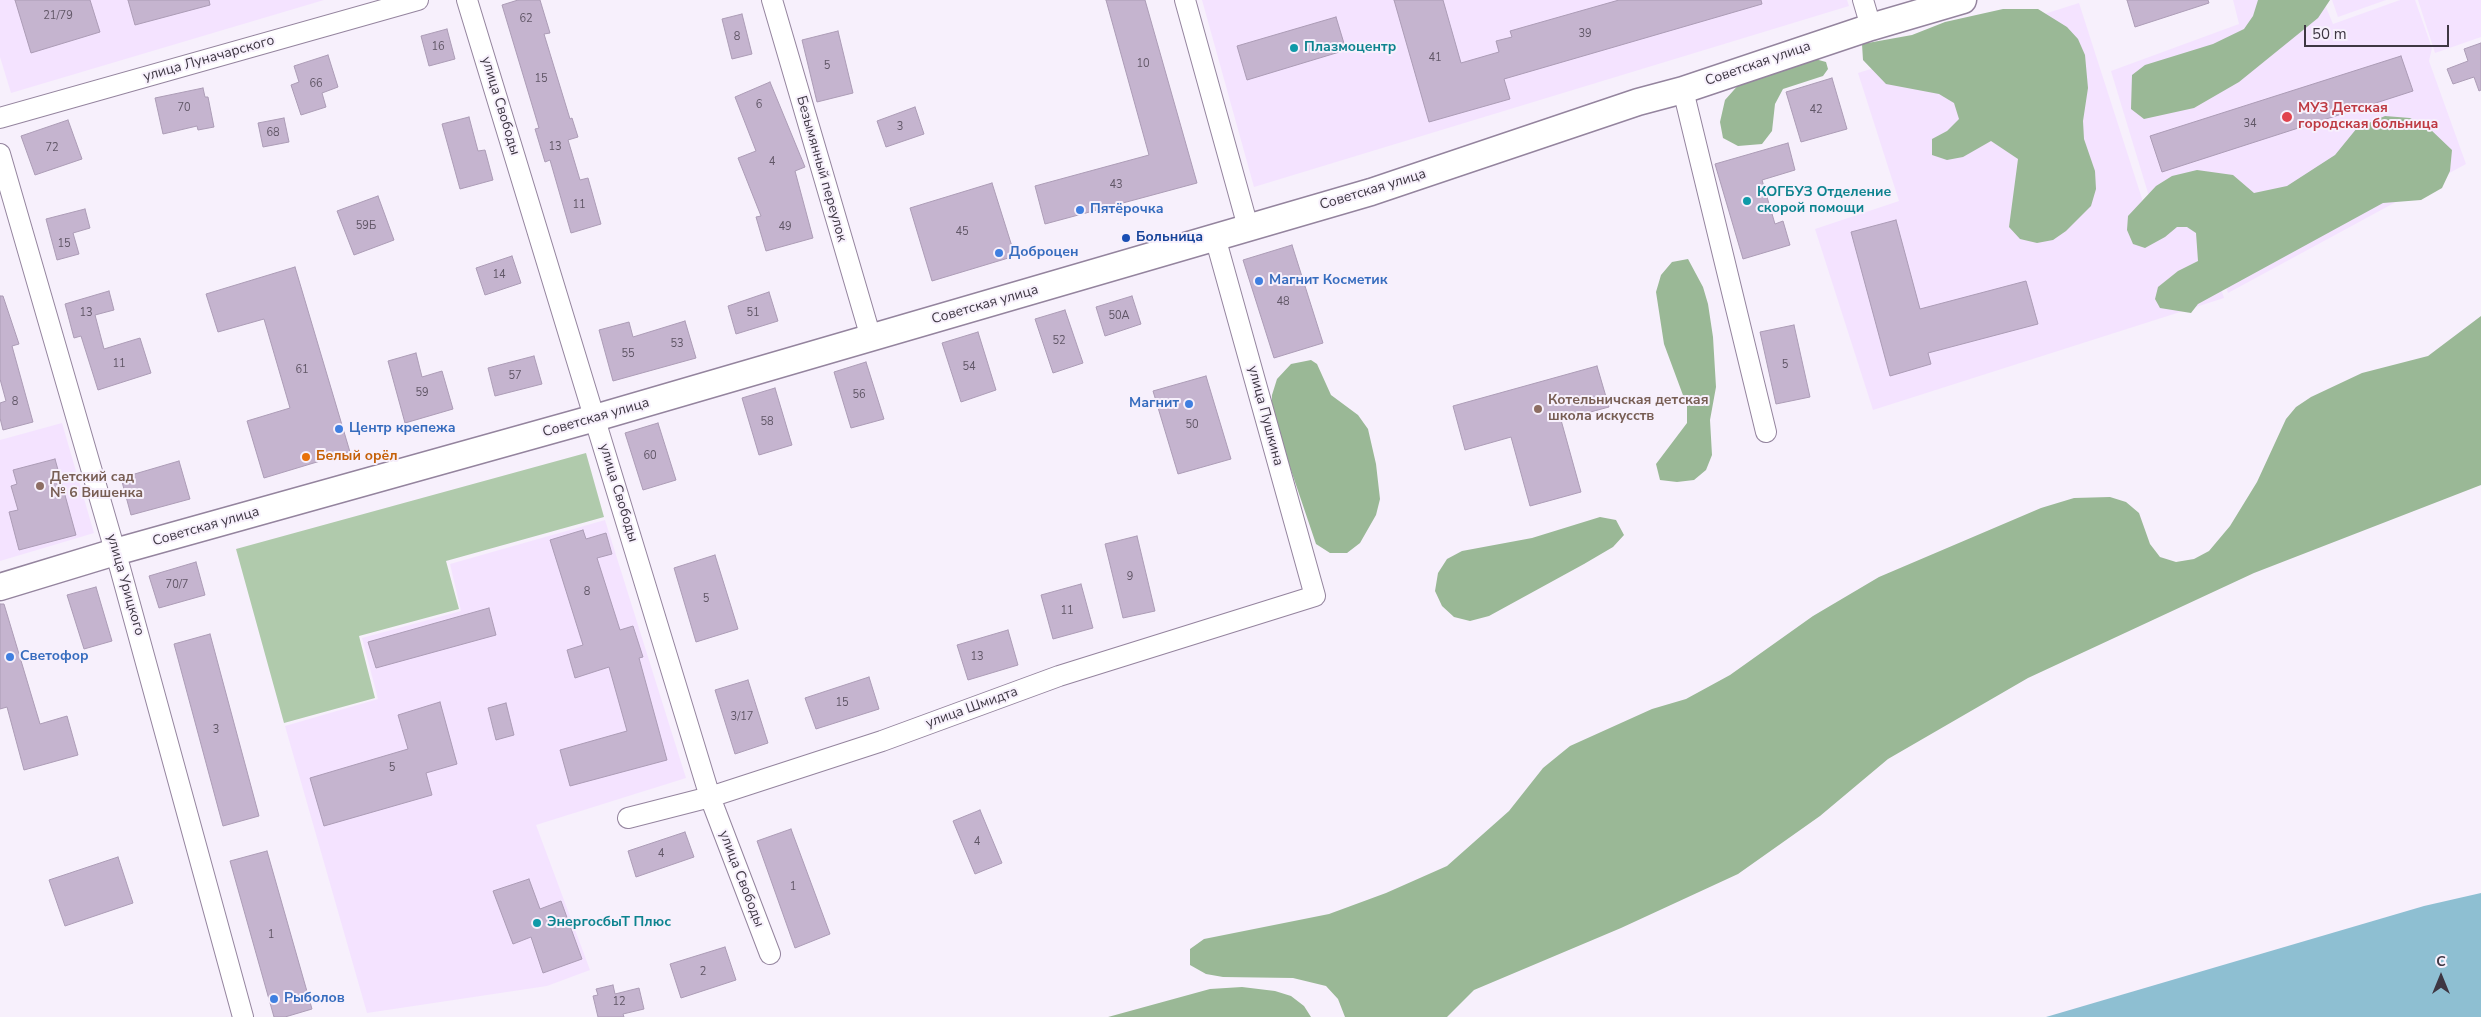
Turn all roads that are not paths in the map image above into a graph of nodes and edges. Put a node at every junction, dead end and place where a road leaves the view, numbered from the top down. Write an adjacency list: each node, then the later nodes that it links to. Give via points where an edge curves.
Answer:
1 (418, 0): 9 (street, улица Луначарского)
2 (467, 0): 14 (street, улица Свободы)
3 (772, 0): 13 (street, Безымянный переулок)
4 (1185, 0): 11 (street)
5 (1863, 0): 7 (street)
6 (1963, 0): 7 (main road, Советская улица)
7 (1871, 27): 8 (main road, Советская улица)
8 (1682, 90): 11 (main road, Советская улица, via 1371,192); 15 (street)
9 (0, 118)
10 (0, 154): 16 (street, улица Урицкого)
11 (1248, 227): 12 (main road, Советская улица)
12 (1215, 237): 13 (main road, Советская улица); 18 (street, улица Пушкина)
13 (871, 338): 14 (main road, Советская улица)
14 (595, 418): 16 (main road, Советская улица); 19 (street, улица Свободы)
15 (1766, 432)
16 (115, 552): 17 (main road, Советская улица); 22 (street, улица Урицкого)
17 (0, 587)
18 (1315, 596): 19 (street, улица Шмидта, via 1059,676 882,741)
19 (710, 797): 20 (street, улица Шмидта); 21 (street, улица Свободы)
20 (628, 818)
21 (770, 954)
22 (243, 1017)

